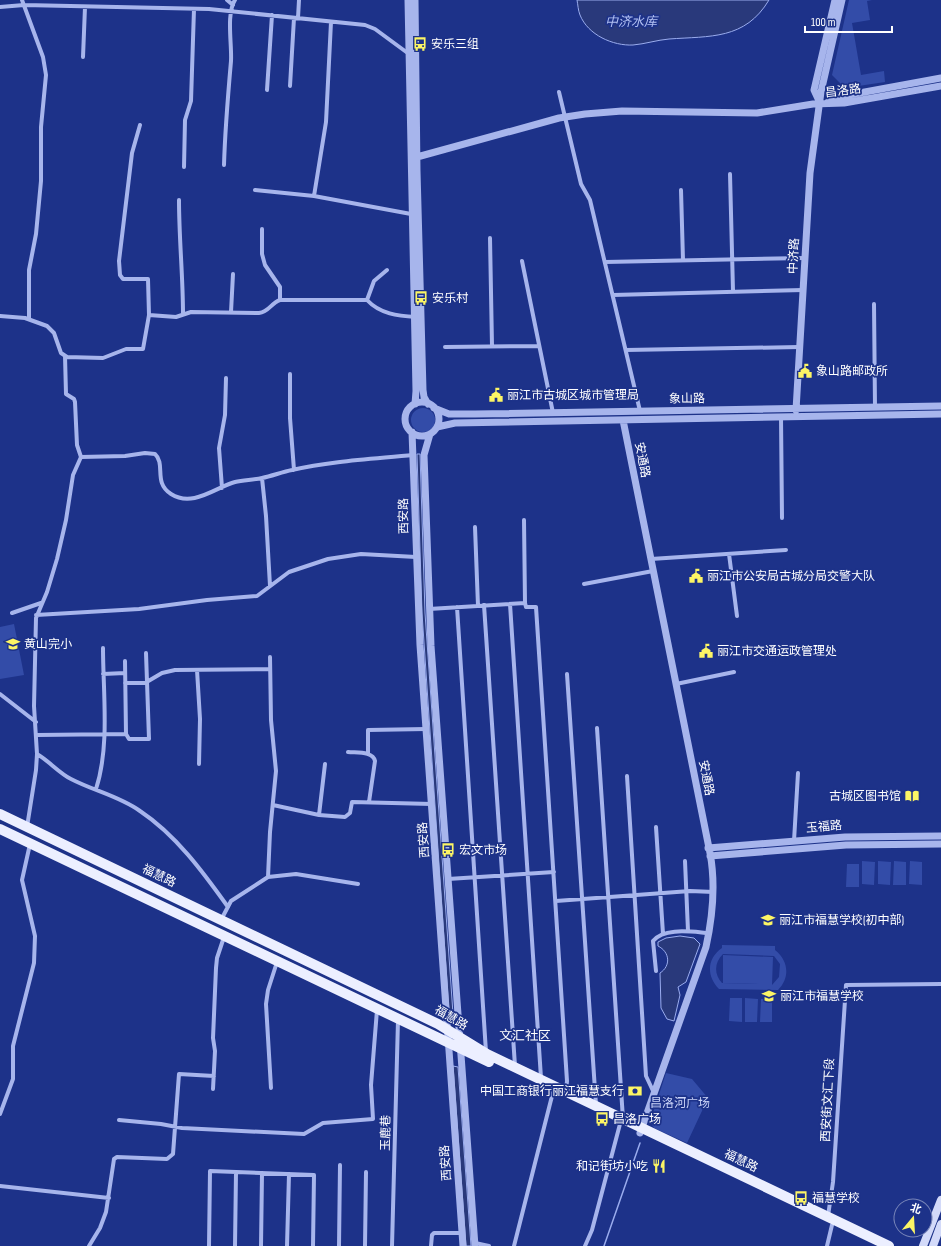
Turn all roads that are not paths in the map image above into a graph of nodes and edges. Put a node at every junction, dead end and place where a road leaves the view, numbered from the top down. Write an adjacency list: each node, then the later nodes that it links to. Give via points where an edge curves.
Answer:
1 (22, 0): 10 (street)
2 (227, 0): 9 (street)
3 (235, 0): 9 (street)
4 (299, 0): 16 (street)
5 (408, 0): 19 (street)
6 (415, 0): 19 (street)
7 (835, 0): 25 (street, 中济路, via 814,90)
8 (842, 0): 25 (street, 中济路)
9 (233, 5): 14 (street)
10 (24, 6): 11 (street); 12 (street); 57 (street, via 43,57 46,75 40,127 41,181 30,270)
11 (0, 7)
12 (85, 7): 13 (street); 18 (street)
13 (194, 9): 14 (street); 30 (street, via 191,101 185,120)
14 (231, 11): 15 (street); 29 (street, via 231,60 224,128)
15 (272, 15): 16 (street); 23 (street)
16 (296, 18): 17 (street); 21 (street)
17 (331, 22): 19 (street, via 368,26); 34 (street, via 326,122)
18 (83, 57)
19 (411, 58): 28 (street); 36 (street)
20 (941, 78): 25 (street, 昌洛路, via 843,96)
21 (290, 86)
22 (941, 86): 25 (street, 昌洛路)
23 (267, 90)
24 (559, 92): 26 (street)
25 (820, 105): 26 (street, via 758,113 622,111); 39 (street, 中济路, via 810,172)
26 (565, 117): 28 (street); 43 (street, via 581,184 590,200)
27 (140, 126): 54 (street, via 132,153 119,268 120,275 125,280 148,279)
28 (417, 157): 56 (street)
29 (224, 165)
30 (184, 167)
31 (730, 174): 40 (street)
32 (255, 190): 34 (street)
33 (681, 190): 41 (street)
34 (314, 196): 36 (street)
35 (180, 200): 53 (street)
36 (412, 214): 56 (street)
37 (262, 229): 49 (street, via 262,254 265,264 280,287)
38 (490, 238): 58 (street)
39 (804, 258): 40 (street); 46 (street, 中济路)
40 (733, 259): 41 (street); 47 (street)
41 (683, 260): 43 (street)
42 (522, 261): 59 (street)
43 (605, 262): 48 (street)
44 (387, 270): 50 (street, via 374,281)
45 (233, 274): 52 (street)
46 (803, 290): 47 (street); 61 (street, 中济路)
47 (733, 291): 48 (street)
48 (614, 294): 62 (street)
49 (280, 300): 50 (street); 52 (street, via 264,312)
50 (367, 300): 56 (street, via 378,310)
51 (874, 304): 69 (street)
52 (231, 312): 53 (street)
53 (183, 314): 54 (street, via 176,317)
54 (149, 315): 63 (street, via 143,349 126,349 102,358)
55 (0, 316): 57 (street)
56 (418, 317): 66 (street); 67 (street, via 423,393)
57 (29, 319): 63 (street, via 52,330)
58 (492, 346): 59 (street); 60 (street)
59 (539, 346): 72 (street)
60 (445, 347)
61 (799, 347): 62 (street); 70 (street, 中济路)
62 (626, 350): 71 (street)
63 (65, 356): 80 (street, via 66,394 76,402 77,445)
64 (290, 374): 81 (street)
65 (226, 378): 83 (street, via 225,415 219,448)
66 (415, 404): 67 (street); 77 (street, via 407,411 405,418)
67 (431, 406): 72 (street, 象山路, via 457,414); 76 (street, via 439,417)
68 (941, 406): 69 (street, 象山路)
69 (875, 407): 70 (street, 象山路)
70 (796, 410): 71 (street, 象山路)
71 (640, 411): 72 (street, 象山路)
72 (553, 413)
73 (941, 414): 74 (street, 象山路)
74 (781, 417): 75 (street, 象山路); 84 (street)
75 (623, 420): 76 (street, 象山路, via 455,423); 90 (street, 安通路)
76 (437, 428): 78 (street)
77 (412, 432): 78 (street, via 423,436); 79 (street, 西安路)
78 (430, 434): 100 (street, 西安路, via 424,455)
79 (413, 455): 81 (street); 89 (street, 西安路)
80 (81, 457): 83 (street, via 155,454 159,458 161,483 172,495 181,498 203,496); 95 (street, via 73,475 57,559)
81 (294, 470): 82 (street)
82 (262, 478): 83 (street, via 235,482); 93 (street)
83 (222, 488)
84 (782, 518)
85 (524, 520): 94 (street)
86 (475, 527): 97 (street)
87 (786, 550): 88 (street)
88 (729, 554): 90 (street); 103 (street)
89 (416, 557): 93 (street, via 361,554 338,557 297,569 282,576); 120 (street, 西安路)
90 (651, 559): 91 (street, 安通路)
91 (653, 570): 92 (street); 116 (street, 安通路)
92 (584, 584)
93 (270, 586): 102 (street, via 257,596 139,609)
94 (525, 603): 96 (street); 147 (street, via 526,607 536,607)
95 (41, 604): 101 (street); 102 (street)
96 (510, 604): 98 (street); 148 (street)
97 (478, 606): 98 (street); 99 (street)
98 (484, 606): 149 (street)
99 (457, 607): 100 (street); 151 (street)
100 (429, 609): 152 (street, 西安路)
101 (12, 614)
102 (36, 615): 118 (street)
103 (737, 616)
104 (103, 648): 112 (street)
105 (146, 653): 114 (street)
106 (270, 657): 108 (street)
107 (124, 661): 111 (street)
108 (270, 669): 109 (street); 134 (street, via 276,771)
109 (197, 670): 114 (street, via 162,672); 127 (street)
110 (734, 672): 116 (street)
111 (125, 673): 112 (street); 115 (street)
112 (103, 674): 123 (street)
113 (567, 674): 159 (street)
114 (148, 682): 115 (street); 121 (street, via 148,739 129,739)
115 (125, 683): 121 (street)
116 (676, 684): 144 (street, 安通路)
117 (0, 694): 118 (street)
118 (36, 722): 122 (street)
119 (597, 728): 158 (street)
120 (427, 730): 126 (street, via 368,730); 133 (street, 西安路)
121 (126, 734): 123 (street)
122 (36, 735): 123 (street); 125 (street)
123 (103, 735): 131 (street, via 101,768)
124 (348, 752): 126 (street)
125 (37, 754): 131 (street, via 67,777); 137 (street)
126 (368, 754): 132 (street, via 373,756 375,761)
127 (199, 764)
128 (325, 764): 136 (street)
129 (798, 773): 141 (street)
130 (627, 776): 157 (street)
131 (96, 789): 161 (street, via 123,800 156,823 204,874)
132 (369, 802): 133 (street); 136 (street, via 352,802 350,813 345,817)
133 (432, 804): 172 (street, 西安路)
134 (273, 805): 136 (street); 150 (street)
135 (0, 814): 137 (main road, 福慧路)
136 (319, 815)
137 (27, 827): 162 (main road, 福慧路)
138 (656, 827): 156 (street)
139 (0, 829): 142 (main road, 福慧路)
140 (941, 836): 141 (street, 玉福路, via 876,835)
141 (794, 841): 144 (street, 玉福路)
142 (31, 844): 166 (main road, 福慧路); 186 (street, via 22,880 34,936 34,963 13,1046 14,1074)
143 (941, 844): 145 (street, 玉福路, via 853,845)
144 (708, 848): 145 (street, 安通路)
145 (710, 856): 155 (street, 安通路)
146 (685, 861): 154 (street)
147 (554, 872): 148 (street); 160 (street)
148 (528, 874): 149 (street); 179 (street)
149 (502, 875): 151 (street); 177 (street)
150 (268, 877): 153 (street, via 296,874); 161 (street, via 231,901)
151 (476, 877): 152 (street); 176 (street)
152 (448, 879): 173 (street, 西安路)
153 (358, 884)
154 (686, 891): 155 (street); 156 (street); 163 (street)
155 (714, 892): 164 (street, 安通路)
156 (660, 893): 157 (street); 165 (street)
157 (634, 895): 158 (street); 184 (street, via 646,1076)
158 (608, 897): 159 (street); 188 (street)
159 (582, 899): 160 (street); 185 (street)
160 (556, 901): 182 (street)
161 (228, 907): 162 (street)
162 (221, 920): 172 (main road, 福慧路)
163 (688, 931): 164 (street); 165 (street)
164 (709, 933): 184 (street, 安通路)
165 (663, 934): 168 (street, via 653,941)
166 (225, 937): 167 (main road, 福慧路); 178 (street, via 216,968)
167 (277, 962): 170 (main road, 福慧路); 180 (street, via 266,1004)
168 (656, 971)
169 (941, 984): 199 (street, 西安街文汇下段, via 846,985)
170 (377, 1010): 171 (main road, 福慧路); 189 (street, via 371,1085 373,1119 323,1122 304,1134)
171 (398, 1020): 174 (main road, 福慧路); 211 (street, 玉鹿巷)
172 (448, 1030): 173 (main road, 福慧路); 174 (street, 西安路)
173 (460, 1038): 175 (street, 西安路); 176 (main road, 福慧路)
174 (449, 1044): 175 (main road, 福慧路); 201 (street, 西安路)
175 (461, 1049): 183 (main road, 福慧路); 202 (street, 西安路)
176 (486, 1054): 177 (main road, 福慧路)
177 (515, 1068): 179 (main road, 福慧路)
178 (214, 1076): 181 (street); 189 (street, via 179,1074)
179 (541, 1080): 182 (main road, 福慧路)
180 (271, 1088)
181 (213, 1090)
182 (566, 1091): 185 (main road, 福慧路)
183 (553, 1092): 188 (main road, 福慧路); 215 (street)
184 (654, 1093): 190 (street, 安通路)
185 (596, 1106): 188 (main road, 福慧路)
186 (0, 1114)
187 (119, 1120): 189 (street)
188 (622, 1121): 190 (main road, 福慧路); 216 (street, via 592,1230)
189 (175, 1126): 197 (street, via 173,1154 169,1159 114,1159)
190 (641, 1130): 199 (main road, 福慧路)
191 (340, 1165): 209 (street)
192 (236, 1172): 194 (street); 204 (street, via 210,1171); 205 (street)
193 (366, 1172): 210 (street)
194 (262, 1173): 195 (street); 206 (street)
195 (289, 1174): 207 (street); 208 (street, via 314,1175)
196 (0, 1186): 197 (street)
197 (109, 1198): 203 (street, via 103,1220)
198 (941, 1200): 220 (main road)
199 (830, 1221): 217 (street, 西安街文汇下段); 218 (main road, 福慧路); 219 (main road, 福慧路)
200 (941, 1224): 221 (main road)
201 (462, 1233): 212 (street, via 434,1233); 213 (street, 西安路)
202 (475, 1244): 214 (street)
203 (89, 1246)
204 (209, 1246)
205 (235, 1246)
206 (261, 1246)
207 (287, 1246)
208 (313, 1246)
209 (339, 1246)
210 (365, 1246)
211 (392, 1246)
212 (431, 1246)
213 (463, 1246)
214 (489, 1246)
215 (514, 1246)
216 (585, 1246)
217 (827, 1246)
218 (875, 1246)
219 (889, 1246)
220 (923, 1246)
221 (933, 1246)

